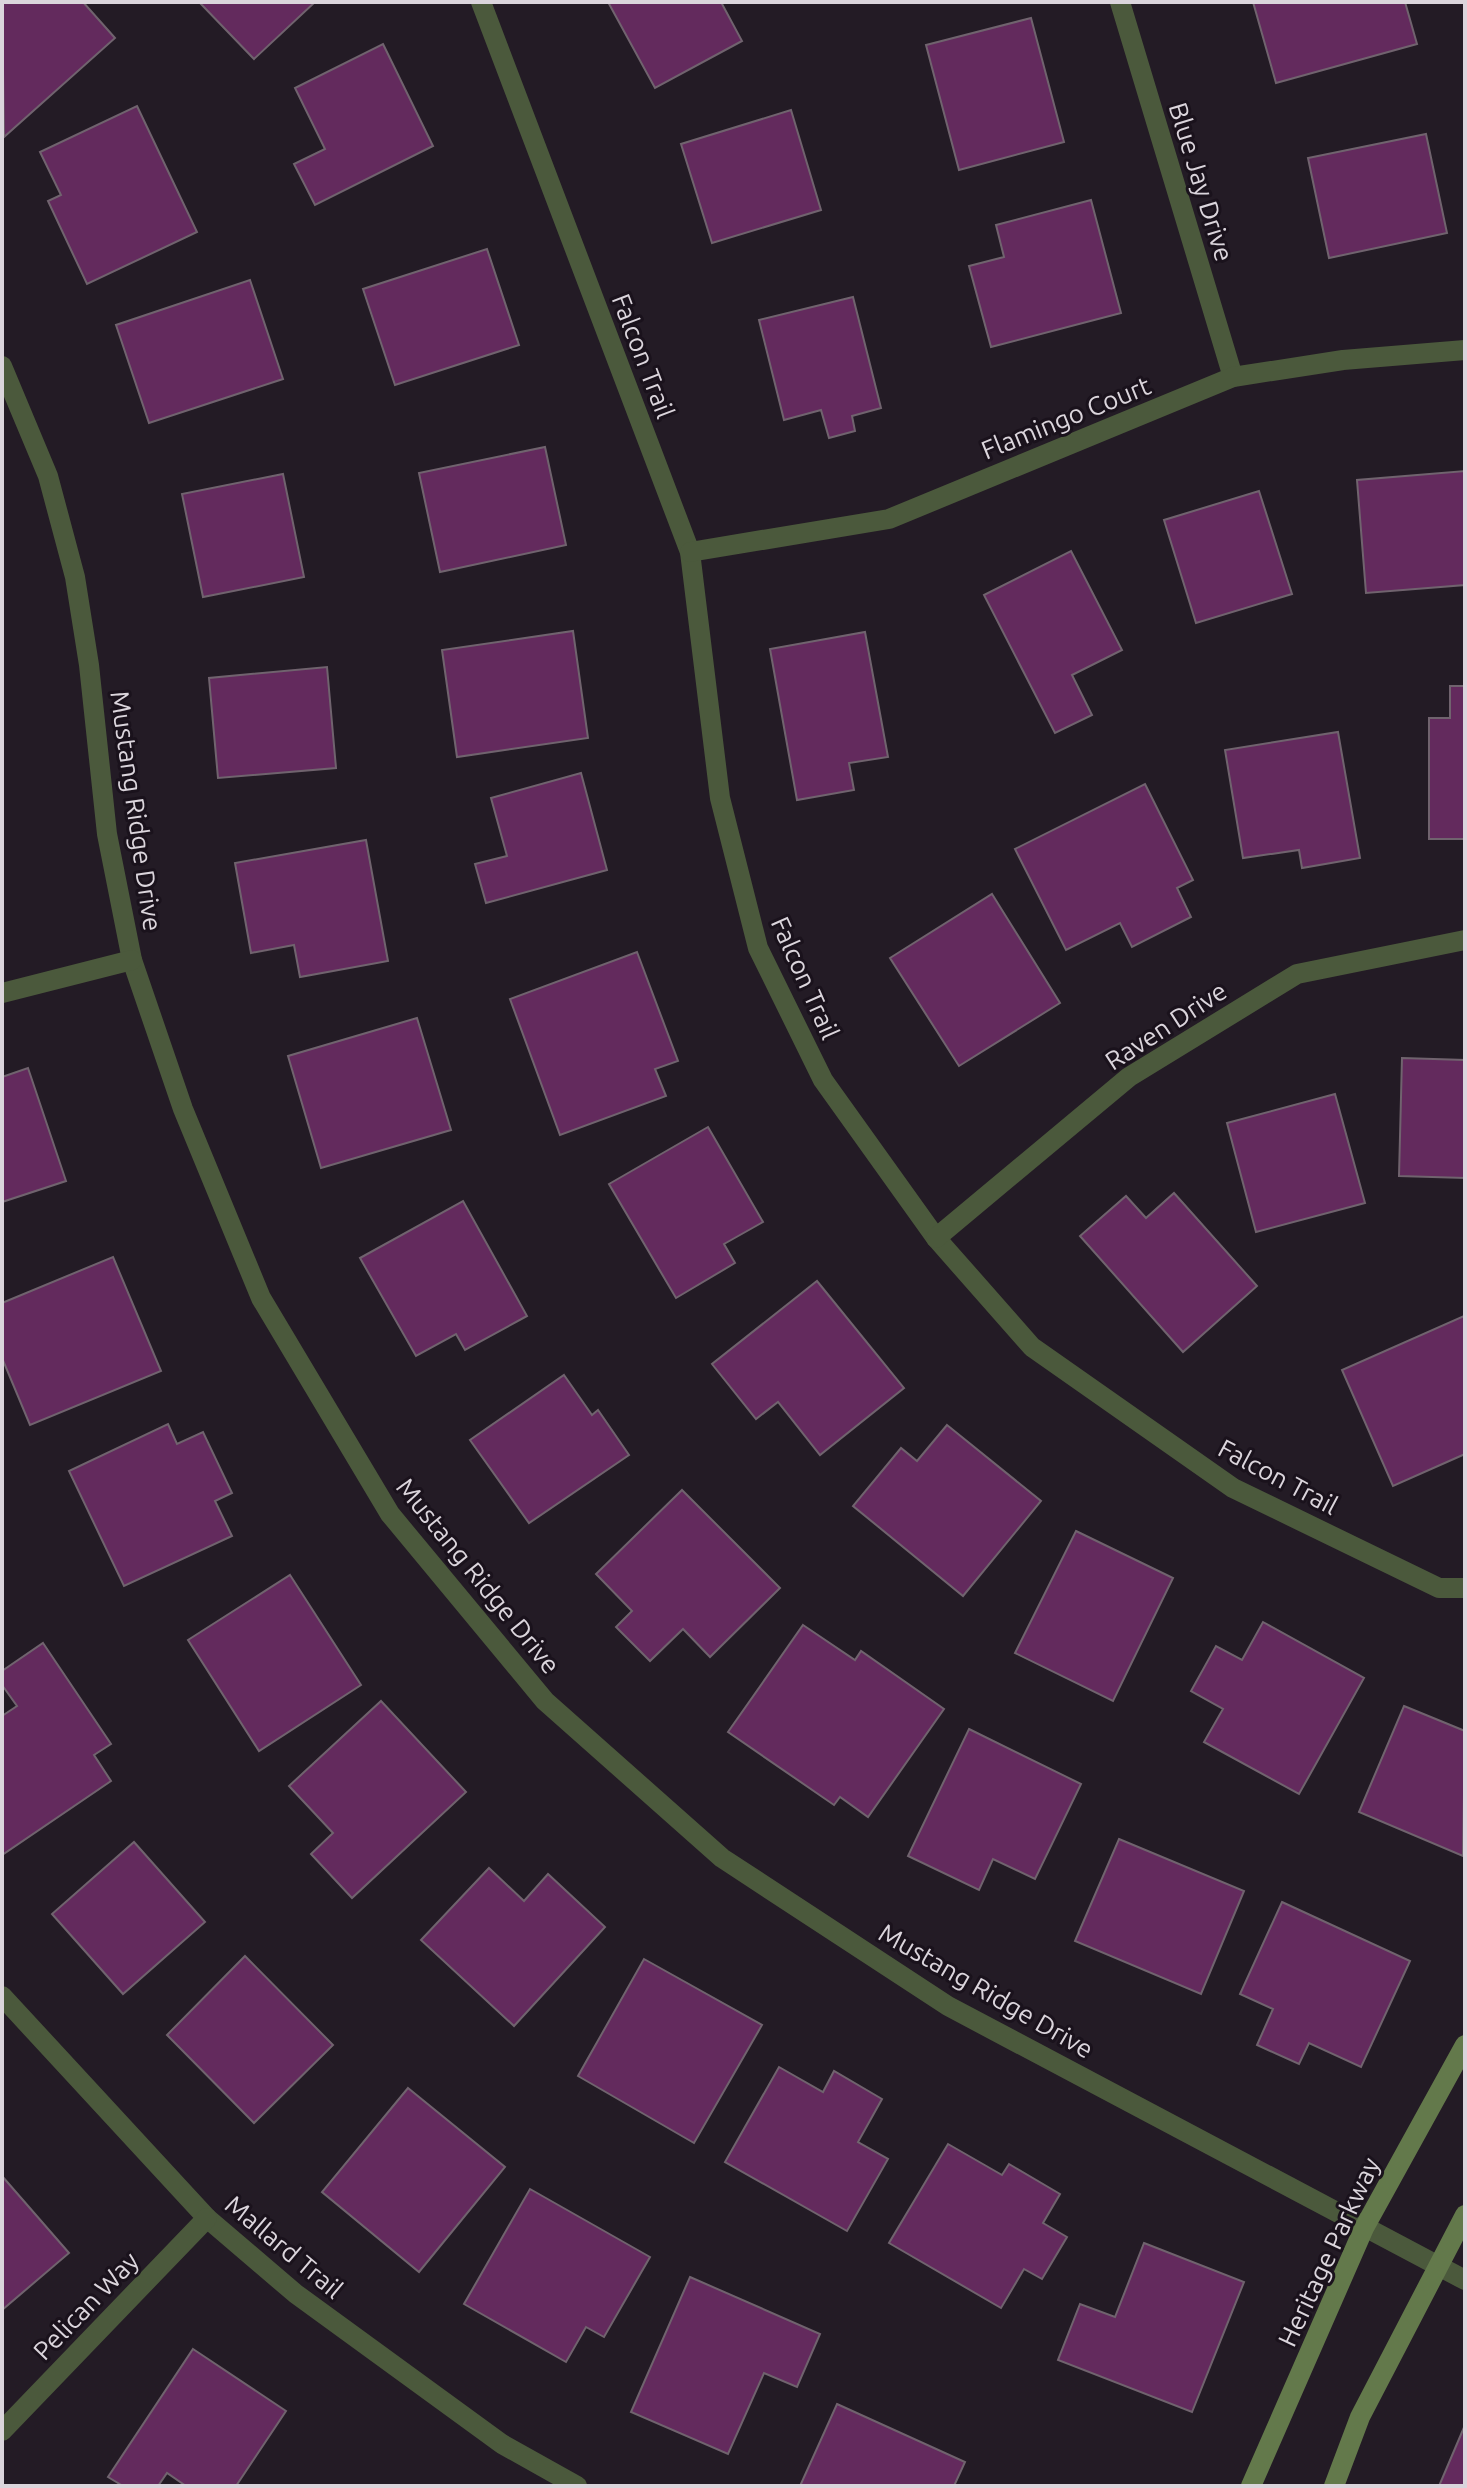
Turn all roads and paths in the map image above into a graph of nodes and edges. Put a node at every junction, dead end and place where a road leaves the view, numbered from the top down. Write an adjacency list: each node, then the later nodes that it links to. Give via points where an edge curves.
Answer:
1 (481, 2): 6 (street, Falcon Trail)
2 (1120, 2): 5 (street, Blue Jay Drive)
3 (1465, 350): 5 (street, Flamingo Court, via 1343,360)
4 (2, 366): 8 (street, Mustang Ridge Drive, via 48,476 75,577 107,834)
5 (1233, 377): 6 (street, Flamingo Court, via 889,519)
6 (690, 552): 10 (street, Falcon Trail, via 720,798 758,948 823,1080)
7 (1465, 940): 10 (street, Raven Drive, via 1297,974 1129,1077)
8 (132, 960): 9 (street); 16 (street, Mustang Ridge Drive, via 183,1109 261,1298 390,1514 545,1701 722,1858 948,2006)
9 (2, 993)
10 (936, 1238): 11 (street, Falcon Trail, via 1032,1347 1233,1488 1439,1588)
11 (1465, 1588)
12 (2, 1996): 15 (street, Mallard Trail)
13 (1465, 2045): 16 (main road, Heritage Parkway)
14 (1465, 2215): 17 (main road)
15 (207, 2218): 19 (street, Pelican Way); 20 (street, Mallard Trail, via 296,2294 502,2444)
16 (1364, 2228): 17 (street, Mustang Ridge Drive); 21 (main road, Heritage Parkway)
17 (1437, 2267): 18 (street, Mustang Ridge Drive); 22 (main road, via 1360,2417)
18 (1465, 2280)
19 (2, 2431)
20 (577, 2486)
21 (1251, 2486)
22 (1334, 2486)

